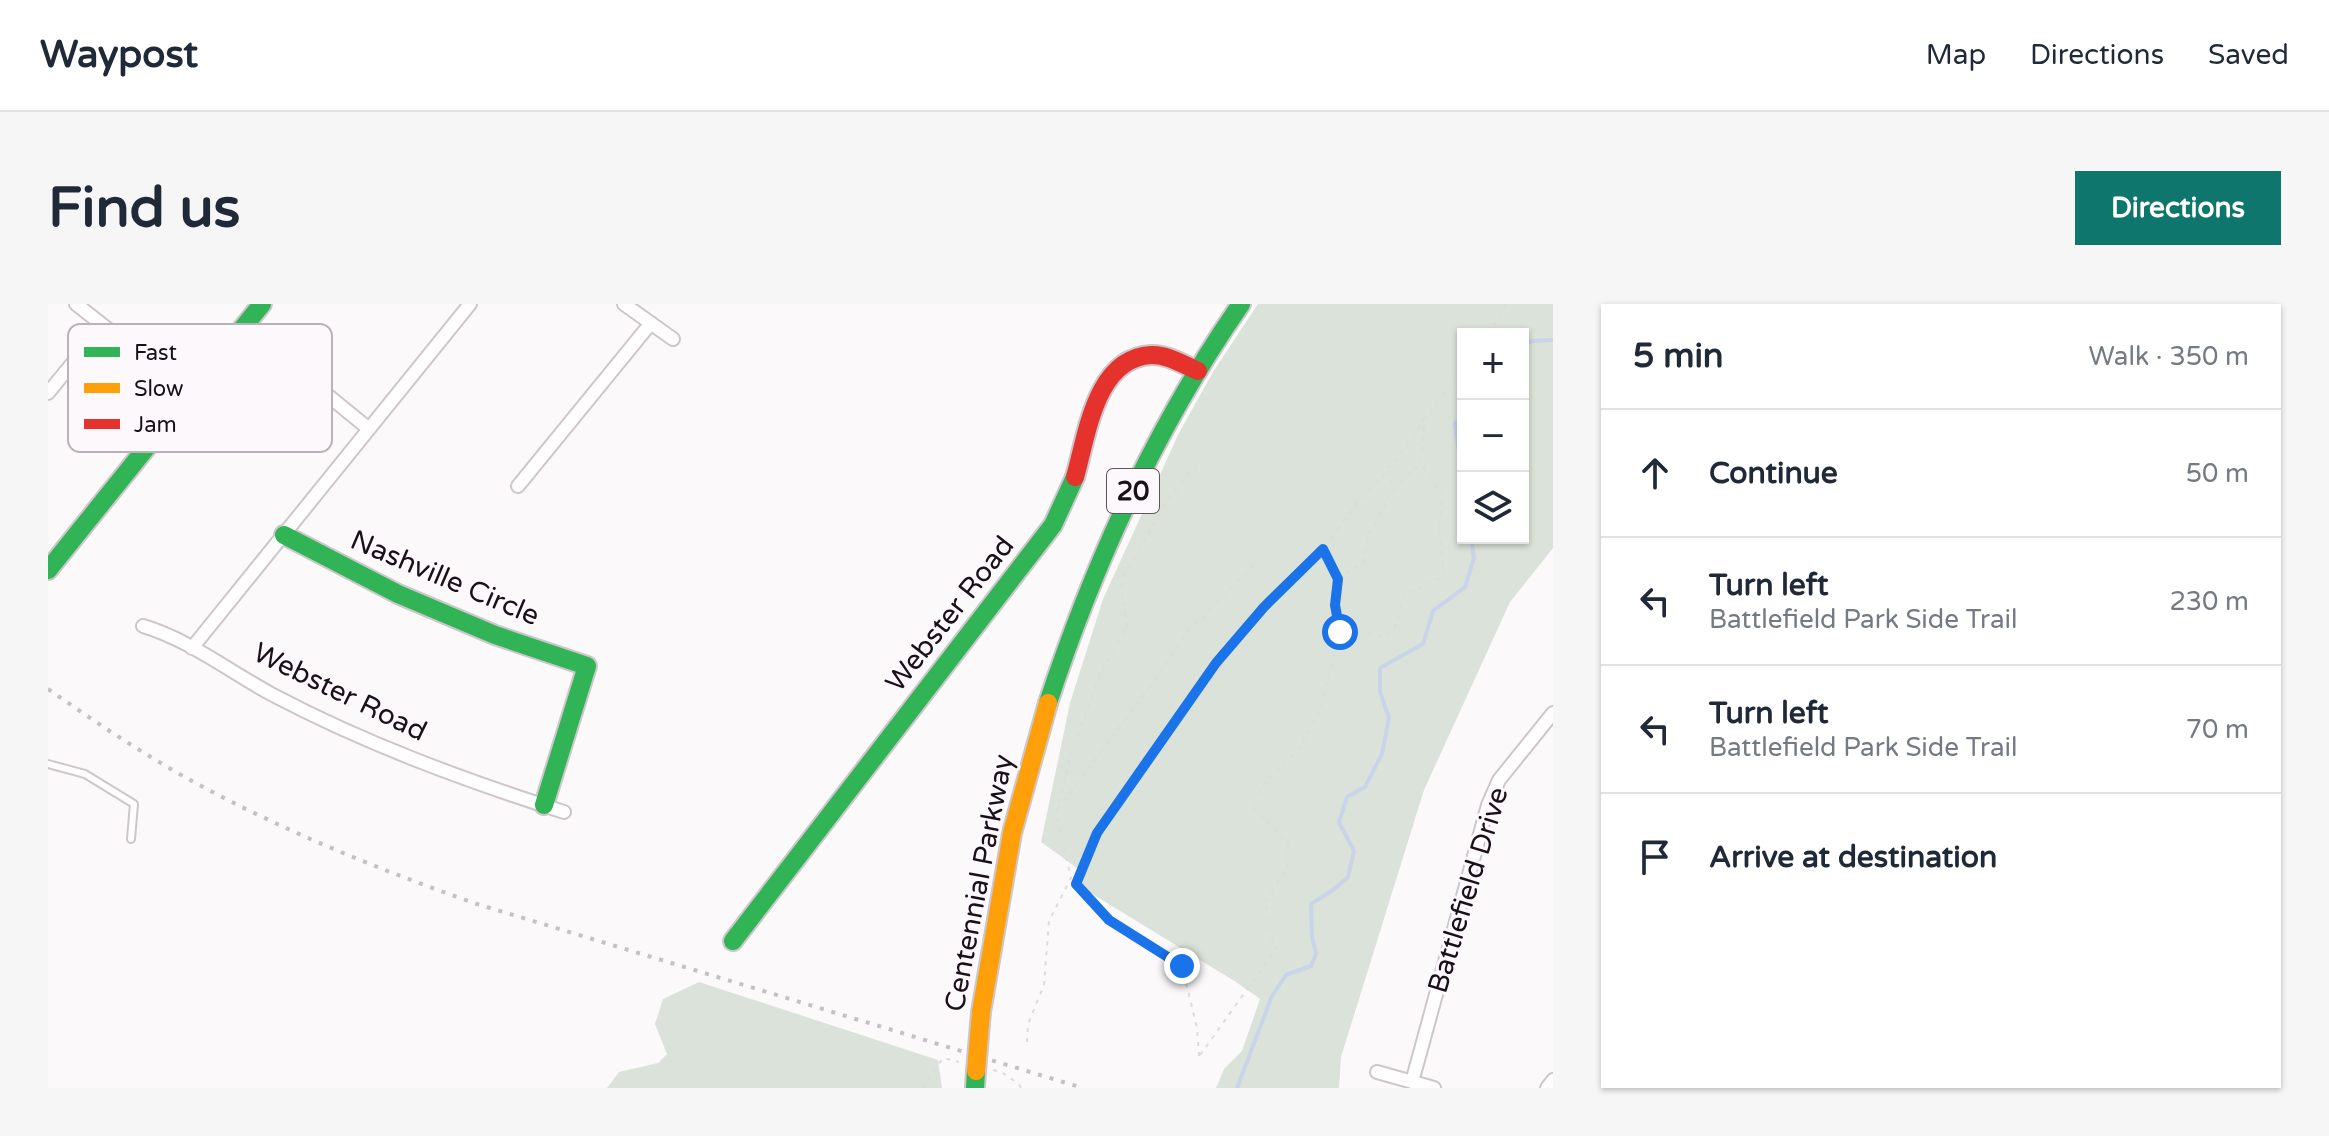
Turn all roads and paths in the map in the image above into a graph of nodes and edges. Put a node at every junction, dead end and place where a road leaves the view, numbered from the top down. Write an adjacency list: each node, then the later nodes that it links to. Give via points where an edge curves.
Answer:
1 (76, 304): 8 (street)
2 (262, 304): 9 (street)
3 (470, 304): 19 (street)
4 (624, 304): 7 (street)
5 (1241, 304): 13 (street, 20)
6 (1506, 304): 10 (path)
7 (651, 323): 11 (street); 24 (street)
8 (101, 324)
9 (246, 324)
10 (1492, 328)
11 (673, 339)
12 (68, 369): 15 (street)
13 (1198, 371): 40 (street, Webster Road, via 1149,355 1116,369 1089,421 1076,473 1053,525); 45 (street, Centennial Parkway / 20, bridge, via 1127,503 1050,691 999,899)
14 (1457, 376): 18 (path)
15 (48, 393)
16 (332, 399): 19 (street)
17 (1422, 415): 18 (path)
18 (1423, 422): 22 (path); 23 (path)
19 (369, 429): 26 (street)
20 (142, 452): 29 (street)
21 (1198, 463): 37 (path, via 1169,498 1123,577 1127,626 1100,675)
22 (1420, 464): 25 (path); 32 (path, via 1442,494 1444,576 1404,595 1394,630 1384,637 1350,632)
23 (1388, 469): 25 (path); 27 (path)
24 (518, 486)
25 (1393, 490): 30 (path, via 1369,534 1363,563)
26 (284, 535): 33 (street); 36 (street, Nashville Circle, via 398,594 587,666)
27 (1323, 549): 30 (path); 32 (path, via 1216,663 1097,833 1076,884 1109,920 1182,966 1199,1056 1276,949 1266,900 1287,868 1288,843 1251,806 1266,781 1299,749 1319,713)
28 (1255, 564): 37 (path, via 1191,626)
29 (48, 570)
30 (1338, 579): 32 (path)
31 (143, 626): 33 (street, Webster Road)
32 (1338, 639)
33 (192, 648): 36 (street, Webster Road, via 367,741)
34 (1553, 713): 47 (street, Battlefield Drive, via 1499,780 1488,805)
35 (48, 764): 39 (lane, via 85,774 134,804)
36 (544, 805): 38 (street, Webster Road)
37 (1057, 810): 41 (path, via 1071,878 1049,921 1044,985 1028,1024)
38 (564, 812)
39 (131, 839)
40 (733, 941)
41 (1027, 1042)
42 (943, 1058): 48 (path)
43 (1001, 1072): 49 (path)
44 (1377, 1072): 47 (street)
45 (975, 1080)
46 (1553, 1080): 51 (street)
47 (1412, 1082): 50 (street)
48 (922, 1088)
49 (1021, 1088)
50 (1434, 1088)
51 (1547, 1088)

